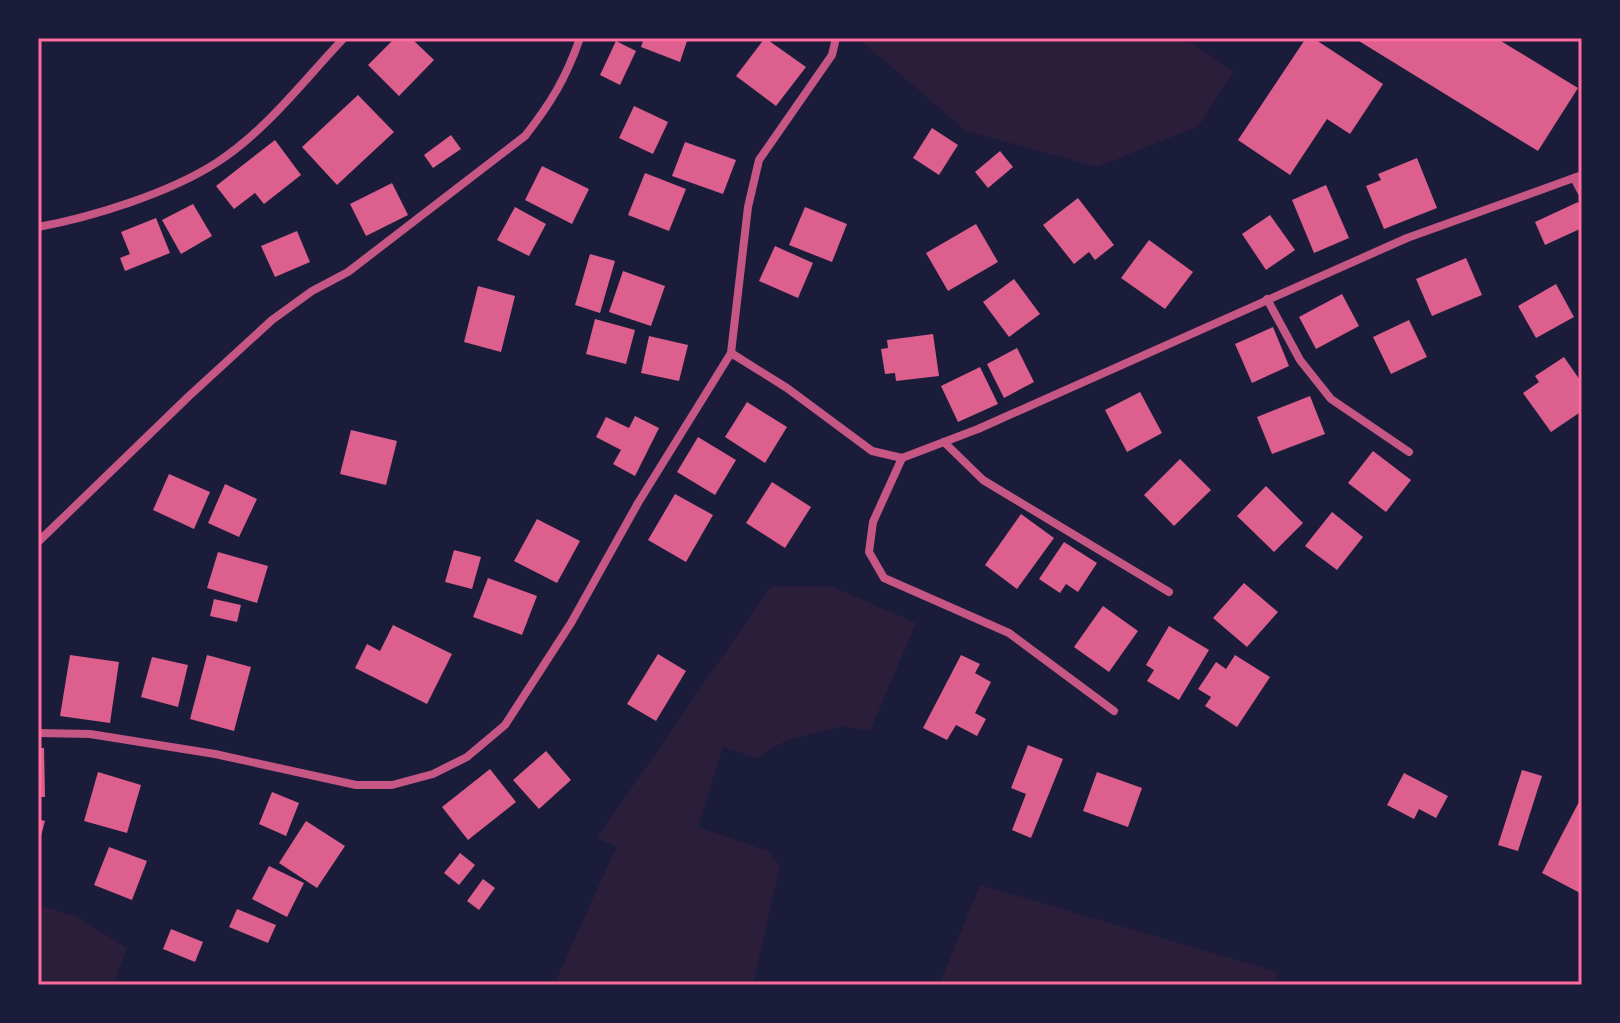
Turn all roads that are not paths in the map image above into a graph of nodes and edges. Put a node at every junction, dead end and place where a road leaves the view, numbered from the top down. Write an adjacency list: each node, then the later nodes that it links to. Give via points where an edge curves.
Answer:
1 (344, 38): 6 (street, via 266,121 217,162 165,190)
2 (580, 38): 12 (street, via 566,76 525,136 348,272 272,320)
3 (836, 38): 8 (street, via 832,55 759,160 748,207)
4 (1578, 176): 5 (street); 7 (street, via 1407,238)
5 (1582, 193)
6 (38, 227)
7 (1267, 299): 9 (street); 10 (street, via 1300,360 1331,399)
8 (731, 353): 11 (street, via 872,451); 15 (street, via 505,725 467,757 433,774 392,785 356,785 215,754 90,734)
9 (944, 442): 11 (street); 13 (street, via 983,480)
10 (1409, 452)
11 (902, 458): 14 (street, via 873,522 869,552 884,578 1009,633)
12 (38, 542)
13 (1169, 592)
14 (1114, 711)
15 (38, 733)

